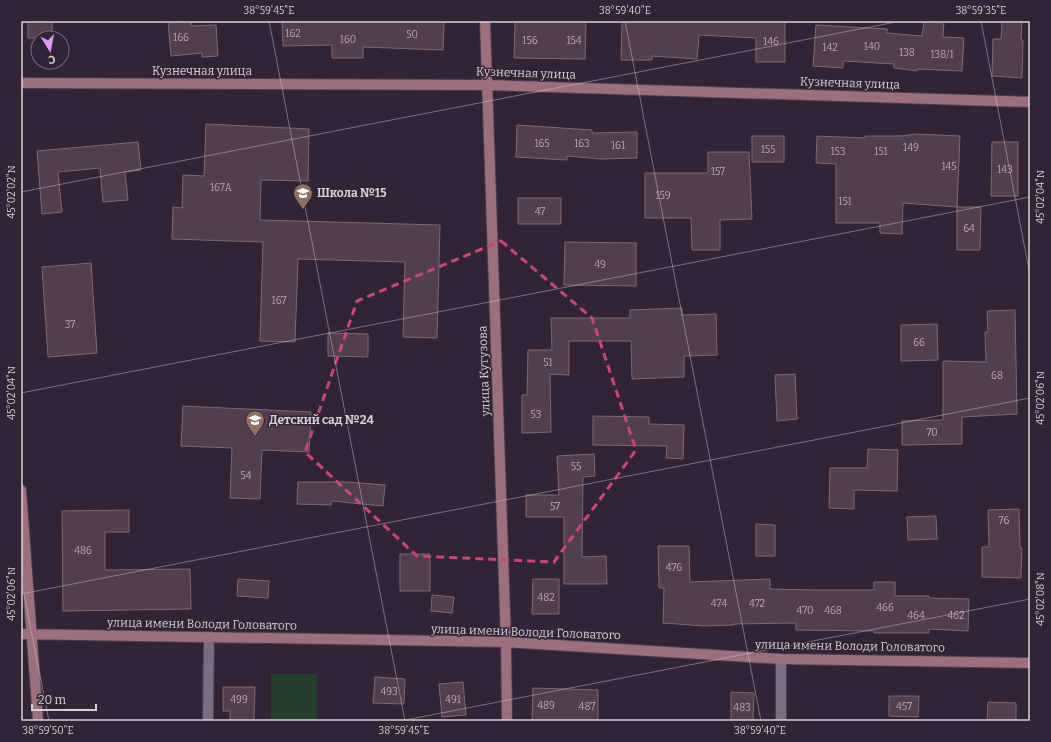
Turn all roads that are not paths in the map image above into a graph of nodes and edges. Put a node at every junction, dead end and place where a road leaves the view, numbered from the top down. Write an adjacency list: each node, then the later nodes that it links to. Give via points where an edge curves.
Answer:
1 (485, 21): 3 (street, улица Кутузова)
2 (21, 83): 3 (street, Кузнечная улица)
3 (487, 85): 4 (street, Кузнечная улица); 8 (street, улица Кутузова)
4 (1030, 102)
5 (21, 490): 6 (street)
6 (26, 634): 7 (street, улица имени Володи Головатого); 11 (street)
7 (209, 637): 8 (street, улица имени Володи Головатого); 12 (lane)
8 (506, 642): 9 (street, улица имени Володи Головатого); 13 (street, улица Кутузова)
9 (781, 659): 10 (street, улица имени Володи Головатого); 14 (lane)
10 (1030, 663)
11 (38, 721)
12 (208, 721)
13 (507, 721)
14 (781, 721)

